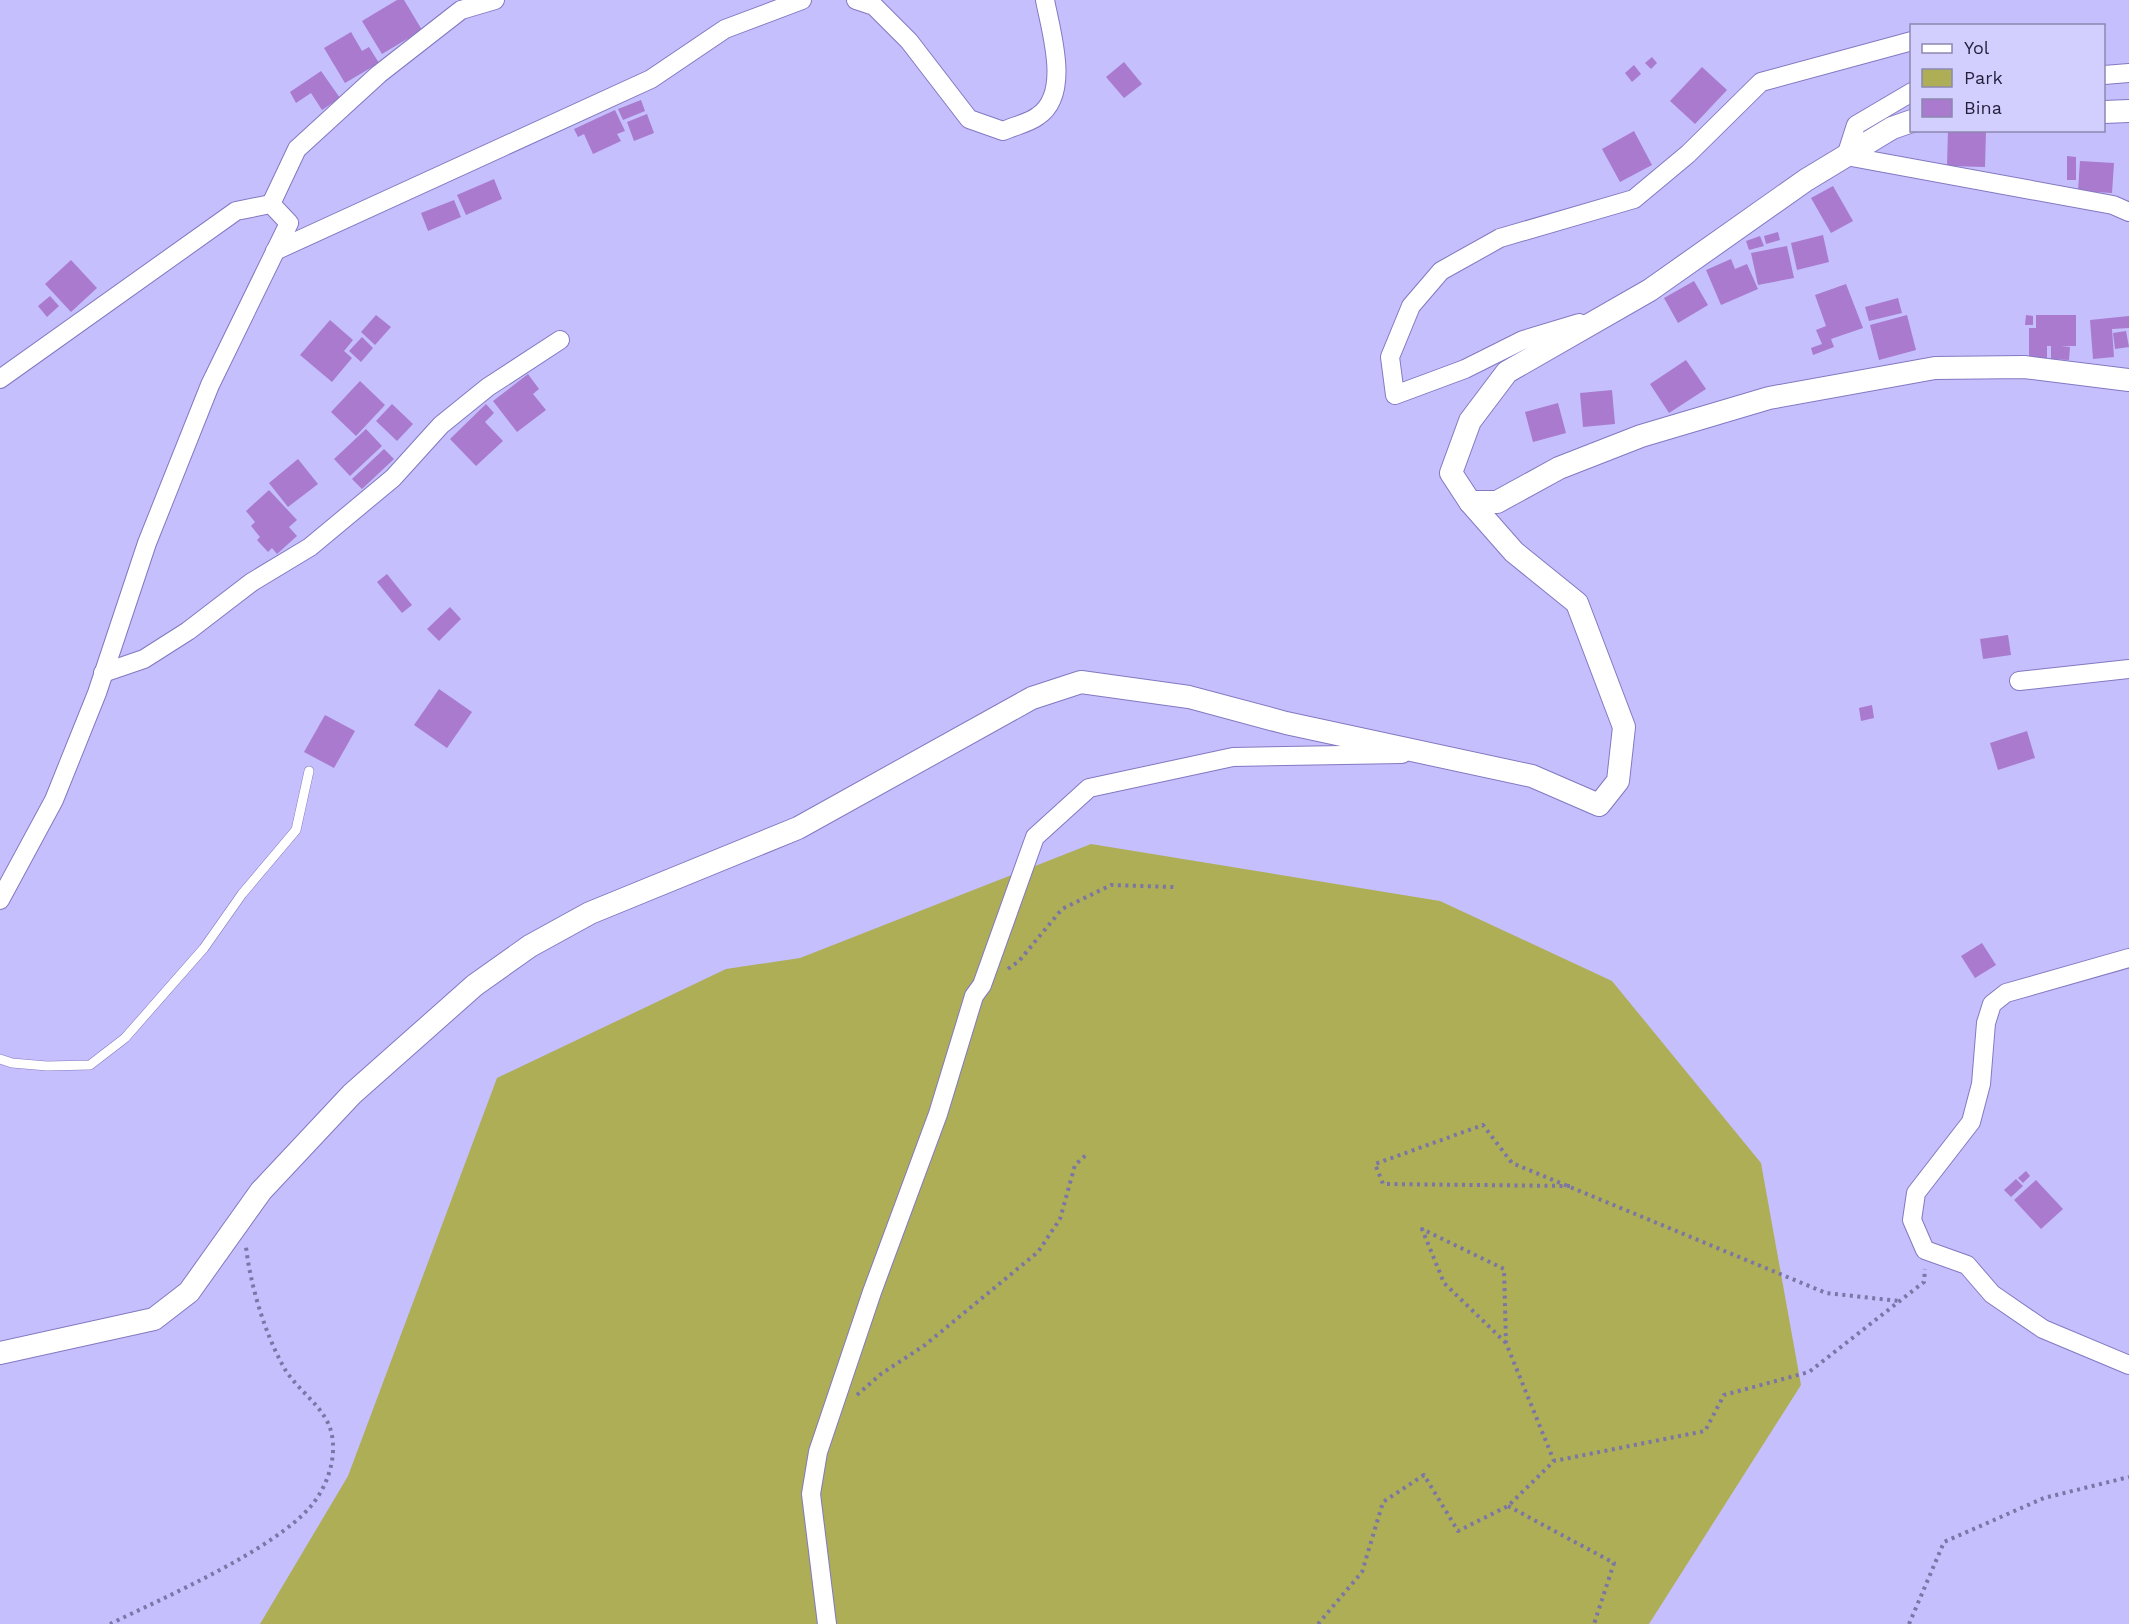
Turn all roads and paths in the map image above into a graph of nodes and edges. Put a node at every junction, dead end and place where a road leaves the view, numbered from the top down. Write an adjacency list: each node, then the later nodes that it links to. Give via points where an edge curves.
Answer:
1 (495, 0): 13 (street, via 461,10 379,74 297,149)
2 (802, 0): 15 (street, via 725,29 651,79)
3 (856, 0): 4 (street, via 874,6 909,41 969,119 1004,131 1039,116 1055,98 1057,65)
4 (1045, 0)
5 (1910, 41): 16 (street, via 1761,82 1696,147 1634,199 1500,238 1441,271 1411,306 1390,357 1395,395 1465,369 1523,340)
6 (2129, 73): 7 (street)
7 (2105, 75)
8 (1910, 93): 12 (street, via 1856,125)
9 (2129, 111): 10 (street)
10 (2105, 112)
11 (1910, 121): 12 (street)
12 (1846, 156): 14 (street, via 2113,205); 16 (street, via 1650,291)
13 (271, 204): 15 (street, via 289,223); 18 (street, via 236,212)
14 (2129, 212)
15 (275, 252): 22 (street, via 210,385 147,543)
16 (1604, 316): 20 (street, via 1507,372 1470,421 1451,473)
17 (560, 340): 22 (street, via 488,387 441,425 393,478 310,547 252,582 144,659)
18 (0, 379)
19 (2129, 380): 20 (street, via 2024,367 1935,369 1769,398 1641,436 1559,468 1497,502)
20 (1470, 502): 24 (street, via 1514,552 1577,603 1624,727 1618,781 1599,805 1532,776)
21 (2129, 669): 23 (street)
22 (103, 673): 27 (street, via 54,800)
23 (2019, 681)
24 (1432, 754): 29 (street, via 1233,757 1089,788 1035,837); 33 (street, via 1286,723 1189,697 1109,685 1081,682 1032,698 798,828 590,913 530,946 475,985 352,1094 261,1191)
25 (309, 771): 30 (lane, via 296,830 242,894 204,948 125,1038 90,1065 47,1066)
26 (1174, 887): 29 (path, via 1111,885 1062,909 1019,961)
27 (0, 900)
28 (2129, 958): 34 (street, via 2006,993 1992,1004 1986,1023 1981,1084 1971,1122 1916,1193 1912,1220)
29 (982, 985): 44 (street, via 974,996 938,1114 818,1452 811,1494)
30 (0, 1059)
31 (1087, 1154): 39 (path, via 1075,1165 1060,1219 1038,1252 925,1345)
32 (1570, 1186): 32 (path, via 1512,1163 1483,1125 1375,1164 1383,1184); 35 (path, via 1826,1293)
33 (243, 1219): 37 (street, via 189,1292 154,1319); 43 (path, via 250,1280 282,1364 328,1423 334,1443 332,1463 311,1506 274,1537)
34 (1925, 1250): 35 (path, via 1924,1282); 38 (street, via 1967,1265 1992,1294 2043,1329)
35 (1899, 1301): 40 (path, via 1809,1372 1724,1395 1705,1431)
36 (1506, 1343): 36 (path, via 1504,1269 1422,1229 1444,1283); 40 (path)
37 (0, 1353)
38 (2129, 1365)
39 (855, 1396)
40 (1554, 1461): 42 (path)
41 (2129, 1477): 47 (path, via 2044,1498 1944,1542)
42 (1508, 1506): 45 (path, via 1458,1531 1424,1475 1383,1502 1362,1572); 46 (path, via 1614,1563)
43 (110, 1624)
44 (827, 1624)
45 (1318, 1624)
46 (1594, 1624)
47 (1909, 1624)

